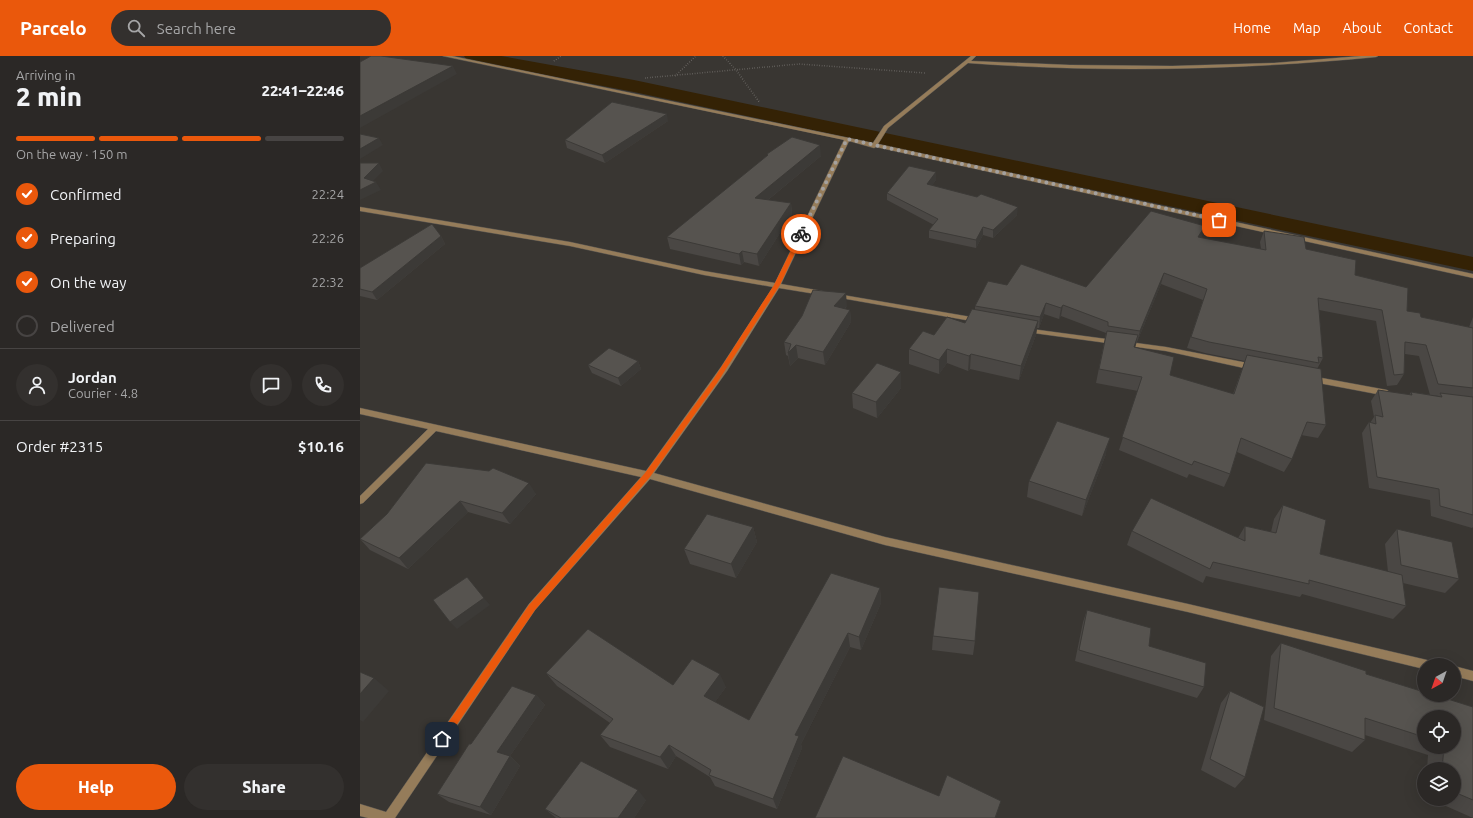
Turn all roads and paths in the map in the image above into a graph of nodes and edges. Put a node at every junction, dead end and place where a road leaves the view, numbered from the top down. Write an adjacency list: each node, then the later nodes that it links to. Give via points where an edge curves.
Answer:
1 (445, 56): 10 (street)
2 (696, 56): 9 (path)
3 (723, 56): 7 (path)
4 (974, 56): 6 (street)
5 (1376, 56): 6 (street, via 1326,61 1176,67 1040,67)
6 (968, 62): 8 (street)
7 (736, 70): 8 (path, via 799,64); 9 (path); 11 (path)
8 (952, 74): 13 (street, via 886,127)
9 (675, 76): 10 (path, via 639,79)
10 (612, 90): 11 (street)
11 (775, 124): 12 (street)
12 (847, 139): 13 (street); 16 (street)
13 (874, 146): 15 (street)
14 (360, 209): 16 (street, via 570,244 704,273)
15 (1473, 276)
16 (777, 285): 17 (street); 24 (street, via 724,369)
17 (987, 322)
18 (1017, 328): 19 (street, via 1166,349)
19 (1264, 370)
20 (1302, 377): 21 (street)
21 (1392, 394)
22 (360, 412): 23 (street)
23 (434, 428): 24 (street); 25 (street)
24 (648, 475): 26 (street, via 885,541 1188,608); 30 (street, via 532,607)
25 (360, 501)
26 (1417, 662)
27 (1461, 673): 28 (street)
28 (1473, 676)
29 (360, 810): 30 (street)
30 (388, 818)

